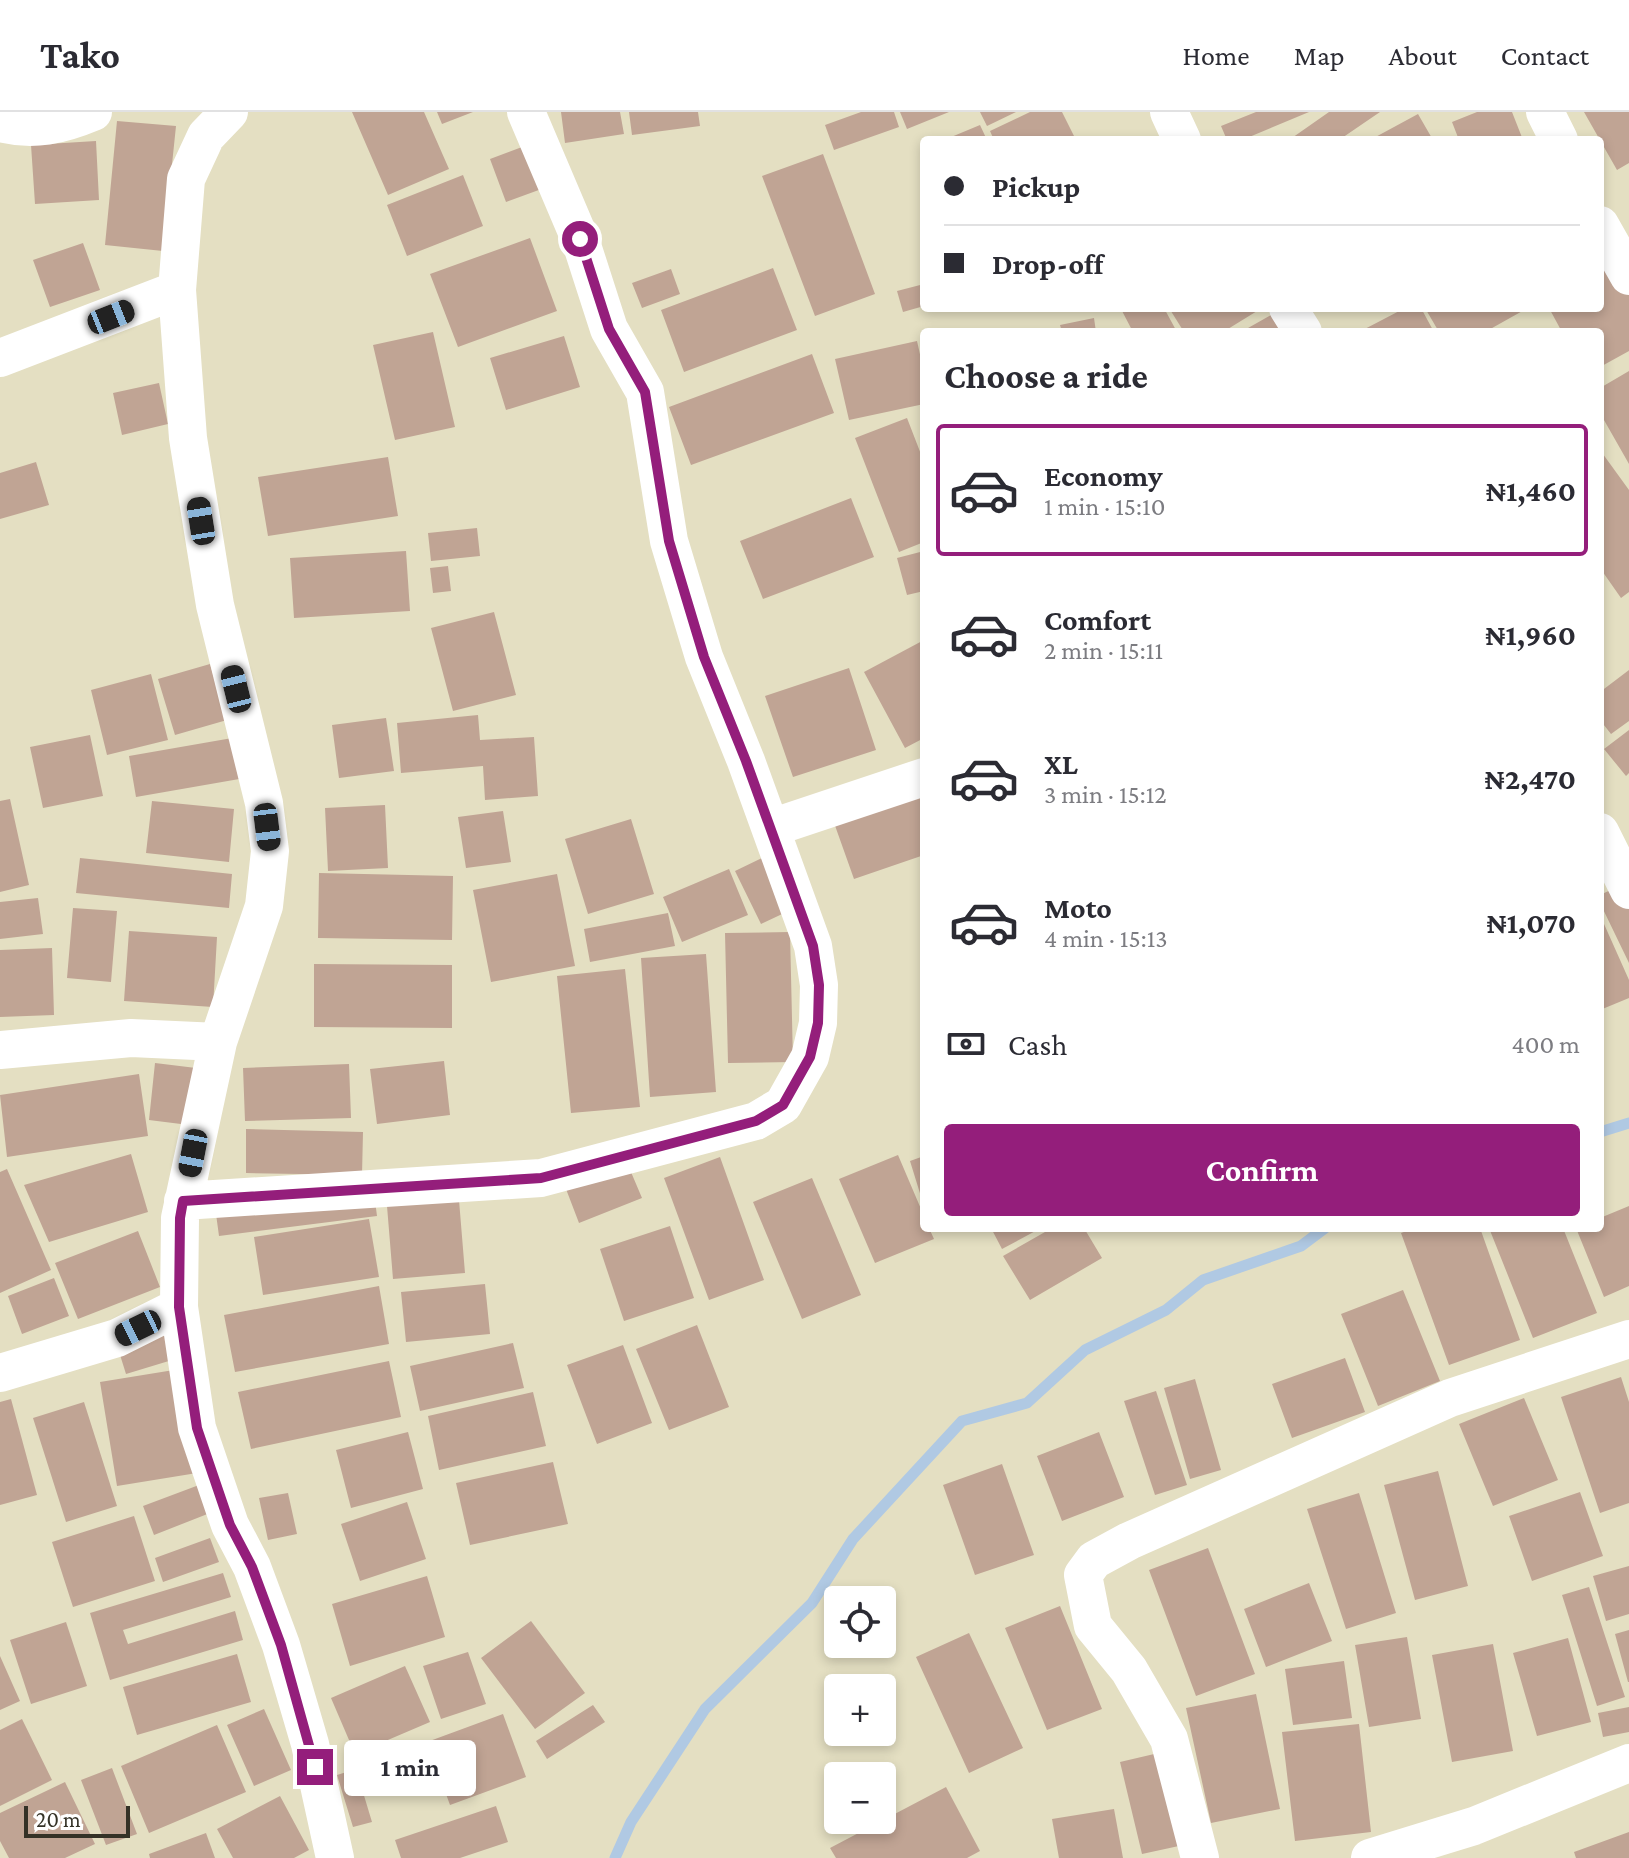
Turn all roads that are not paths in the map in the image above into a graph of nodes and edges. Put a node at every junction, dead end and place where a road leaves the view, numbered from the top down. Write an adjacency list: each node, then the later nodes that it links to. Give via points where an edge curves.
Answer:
1 (93, 112): 6 (street, via 65,123 22,129)
2 (229, 112): 11 (street, via 206,136 186,179)
3 (526, 112): 14 (street, via 580,239 609,329 645,392 669,541 704,657)
4 (1169, 112): 7 (street)
5 (1545, 112): 8 (street)
6 (0, 123)
7 (1180, 136)
8 (1557, 136)
9 (1604, 232): 10 (street)
10 (1629, 276)
11 (177, 290): 12 (street); 17 (street, via 188,438 215,605 264,803 270,851 264,906)
12 (0, 358)
13 (920, 778): 14 (street)
14 (771, 828): 19 (street, via 813,946 819,985 810,1057 783,1105 756,1121 541,1178)
15 (1604, 840): 16 (street)
16 (1629, 890)
17 (218, 1042): 18 (street, via 131,1038); 19 (street)
18 (0, 1050)
19 (183, 1201): 20 (street)
20 (179, 1307): 22 (street, via 117,1338); 24 (street, via 197,1428 230,1525 281,1645)
21 (1629, 1339): 25 (street, via 1450,1398 1094,1560 1083,1575 1093,1626 1129,1670 1169,1739)
22 (0, 1373)
23 (1629, 1763): 26 (street, via 1474,1826)
24 (335, 1858)
25 (1200, 1858)
26 (1370, 1858)

